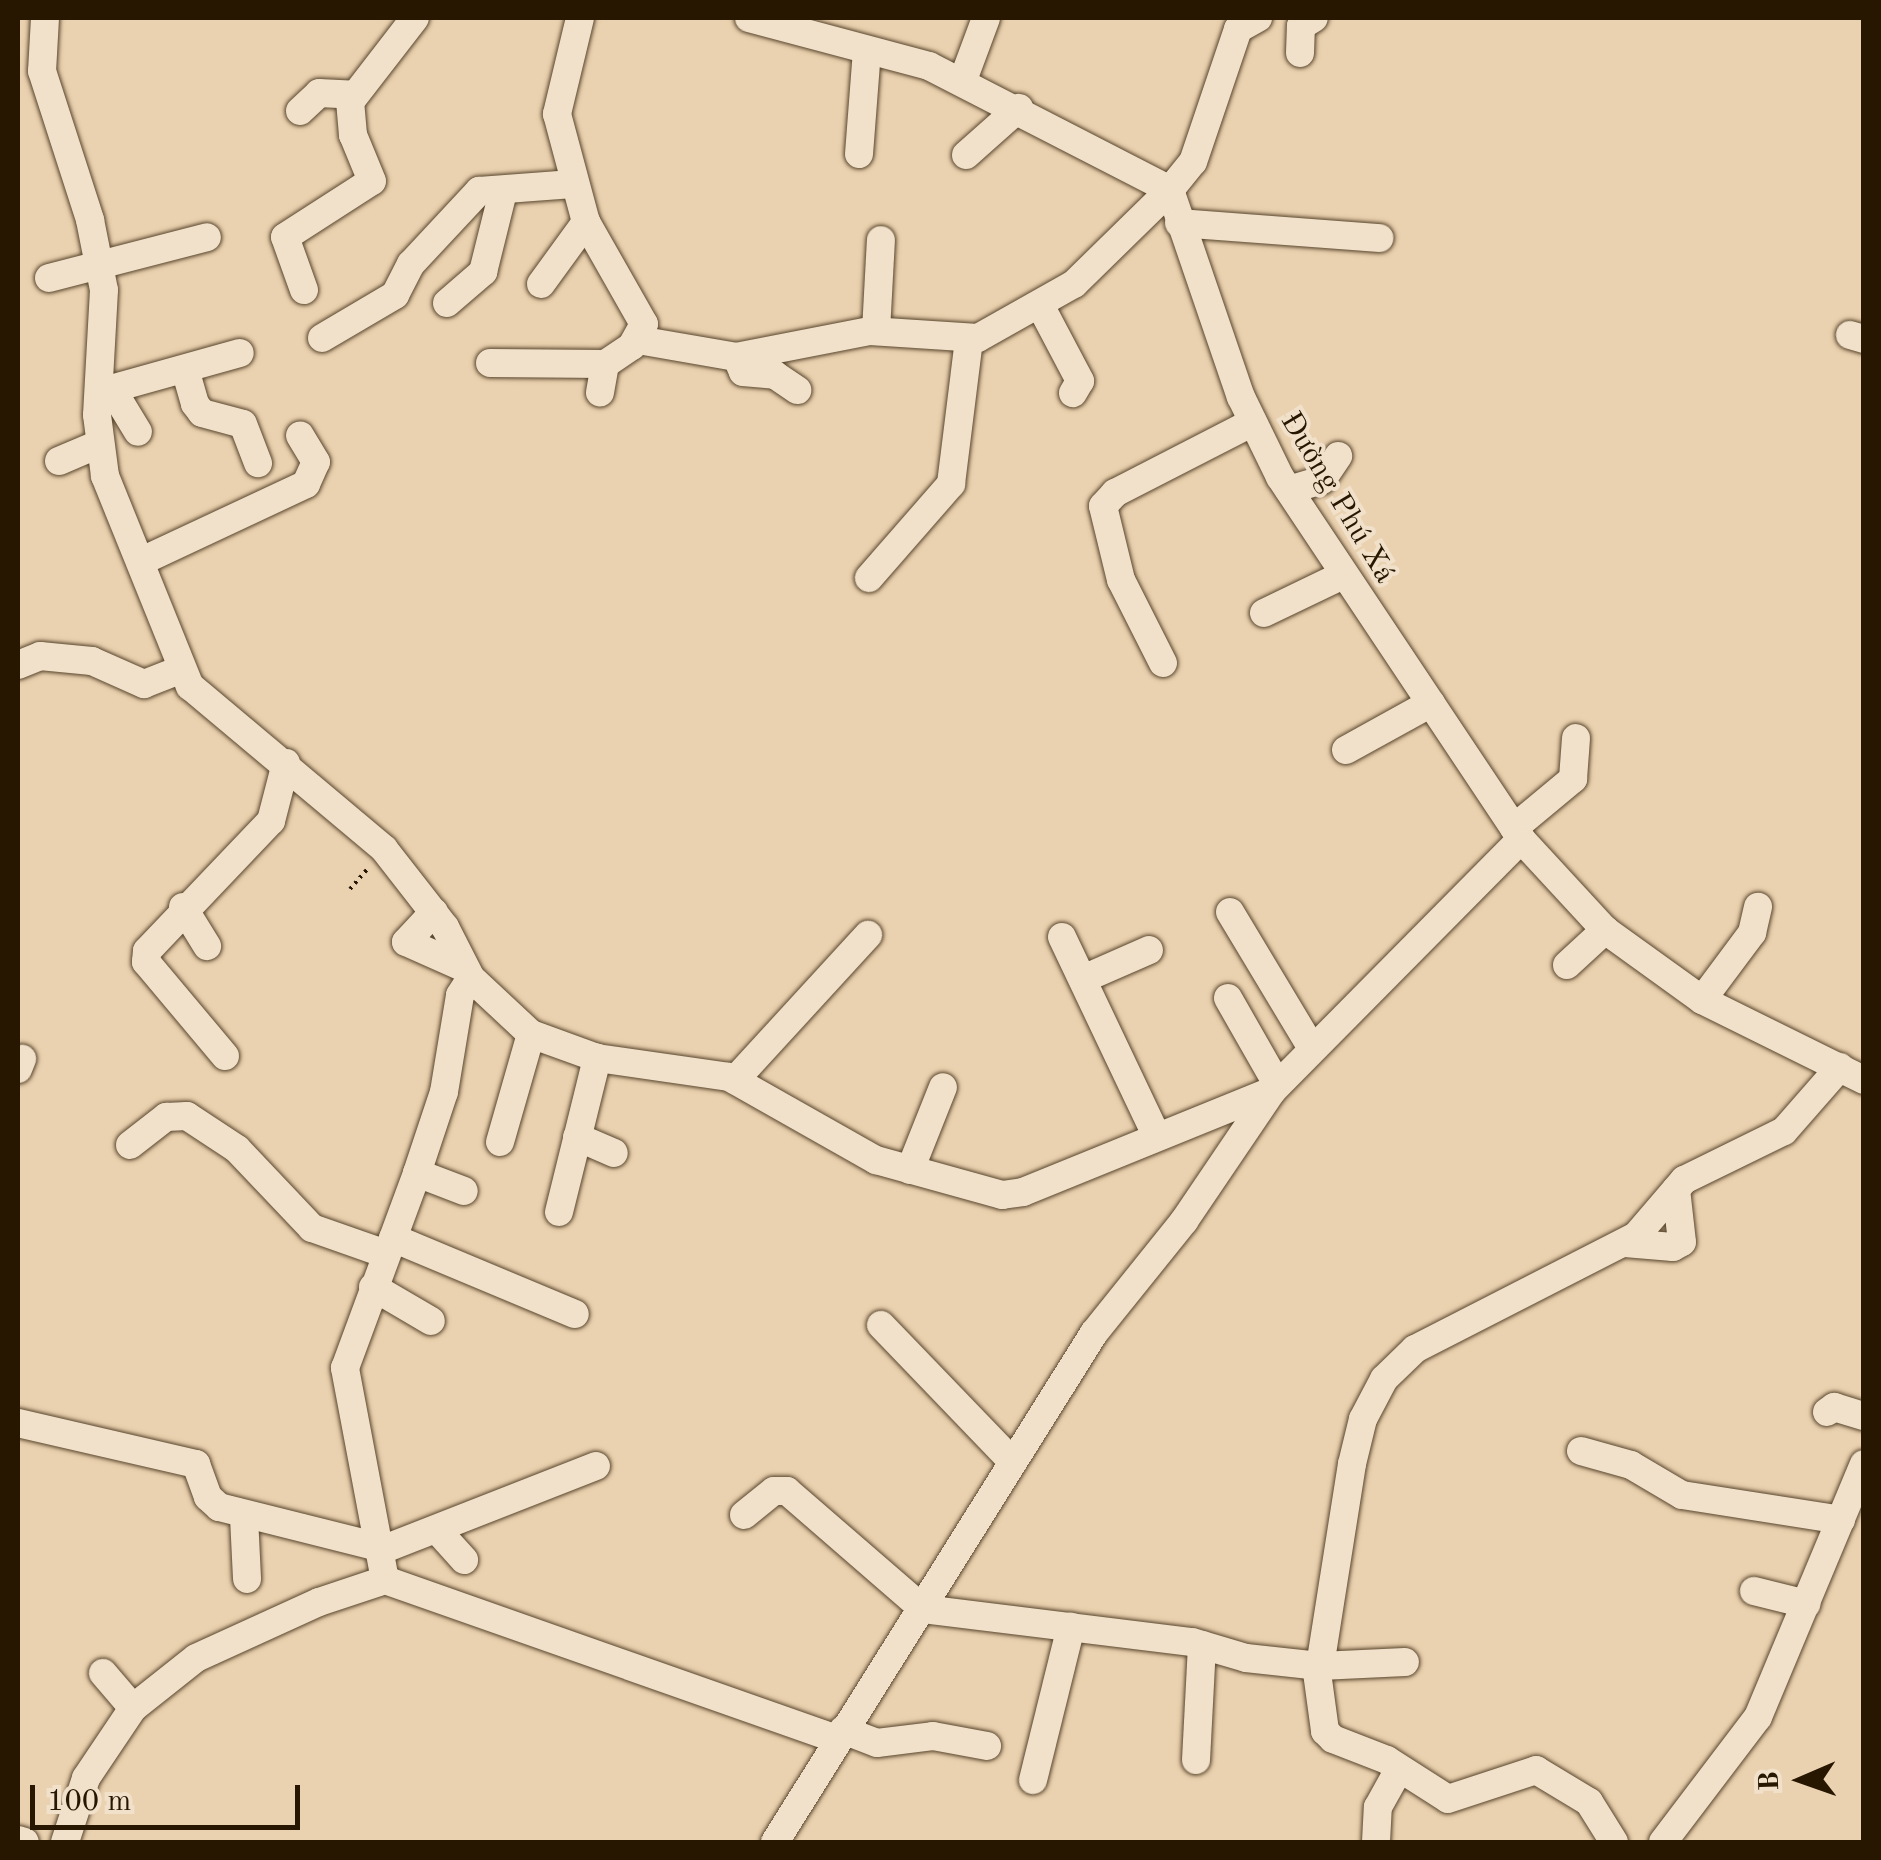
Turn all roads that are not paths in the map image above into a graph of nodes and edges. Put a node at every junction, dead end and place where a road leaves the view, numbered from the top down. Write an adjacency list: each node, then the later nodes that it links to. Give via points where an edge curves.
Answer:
1 (45, 18): 25 (street, via 42,71)
2 (415, 18): 12 (street)
3 (580, 18): 17 (street, via 557,114)
4 (749, 18): 8 (street)
5 (986, 18): 11 (street)
6 (1258, 18): 18 (street, via 1238,29 1192,162)
7 (1314, 18): 10 (street, via 1300,26)
8 (799, 24): 9 (street)
9 (867, 50): 11 (street); 15 (street)
10 (1300, 52)
11 (963, 80): 13 (street)
12 (354, 96): 14 (street, via 319,93); 28 (street, via 354,135 372,181 285,237)
13 (1019, 108): 16 (street); 18 (street)
14 (300, 111)
15 (858, 154)
16 (966, 154)
17 (572, 184): 19 (street); 20 (street)
18 (1170, 190): 21 (street, Đường Phú Xá); 30 (street, via 1074,284)
19 (504, 192): 29 (street, via 483,272); 32 (street, via 479,191 410,264 395,295)
20 (586, 222): 27 (street); 34 (street, via 643,312)
21 (1180, 223): 23 (street); 44 (street, Đường Phú Xá)
22 (208, 237): 25 (street)
23 (1379, 238)
24 (881, 240): 31 (street)
25 (100, 262): 26 (street); 41 (street)
26 (50, 278)
27 (541, 284)
28 (304, 290)
29 (448, 304)
30 (1040, 304): 33 (street); 43 (street, via 1080,382)
31 (876, 331): 33 (street); 36 (street)
32 (322, 338)
33 (969, 339): 54 (street, via 952,484)
34 (638, 340): 36 (street); 38 (street)
35 (240, 354): 39 (street)
36 (736, 356): 40 (street, via 743,372 775,375)
37 (490, 363): 38 (street)
38 (605, 364): 42 (street)
39 (185, 368): 41 (street); 50 (street, via 195,404 202,413 243,424)
40 (796, 390)
41 (106, 391): 45 (street); 47 (street)
42 (600, 394)
43 (1073, 394)
44 (1253, 422): 51 (street, Đường Phú Xá); 56 (street, via 1115,493 1103,506 1121,580)
45 (138, 432)
46 (300, 435): 52 (street, via 316,462 306,484)
47 (99, 444): 49 (street); 52 (street, via 108,491)
48 (1338, 456): 51 (street, via 1322,480)
49 (60, 461)
50 (258, 463)
51 (1289, 490): 53 (street, Đường Phú Xá)
52 (144, 560): 58 (street)
53 (1343, 575): 55 (street); 59 (street, Đường Phú Xá)
54 (868, 578)
55 (1264, 613)
56 (1163, 663)
57 (18, 665): 58 (street, via 40,656 92,661 154,684)
58 (182, 669): 62 (street, via 210,706)
59 (1431, 703): 61 (street); 63 (street, Đường Phú Xá)
60 (1576, 738): 63 (street, via 1573,779)
61 (1346, 750)
62 (286, 763): 64 (street, via 270,821 220,879); 66 (street, via 384,849)
63 (1518, 834): 68 (street, Đường Phú Xá); 79 (street)
64 (183, 906): 71 (street); 80 (street, via 154,936 146,962)
65 (1758, 907): 77 (street, via 1752,933)
66 (434, 912): 74 (street); 74 (street, via 406,942)
67 (1230, 912): 79 (street)
68 (1605, 930): 73 (street); 77 (street, Đường Phú Xá)
69 (868, 935): 83 (street)
70 (1062, 938): 75 (street)
71 (207, 946)
72 (1149, 950): 75 (street)
73 (1567, 965)
74 (468, 973): 78 (street); 92 (street, via 444,1092)
75 (1083, 979): 86 (street)
76 (1228, 998): 85 (street)
77 (1702, 1000): 82 (street, Đường Phú Xá)
78 (531, 1034): 81 (street); 88 (street)
79 (1310, 1045): 85 (street)
80 (225, 1056)
81 (597, 1058): 83 (street, via 705,1069); 87 (street)
82 (1852, 1074): 121 (street, via 1784,1131 1691,1175 1625,1242 1415,1349 1384,1380 1363,1419 1352,1464)
83 (735, 1080): 91 (street, via 876,1160)
84 (943, 1087): 91 (street)
85 (1274, 1088): 86 (street); 104 (street, via 1184,1221 1094,1333)
86 (1156, 1135): 91 (street, via 1023,1192 978,1192)
87 (577, 1137): 90 (street); 94 (street)
88 (500, 1142)
89 (130, 1145): 95 (street, via 166,1117 187,1116 238,1150 302,1220)
90 (614, 1153)
91 (910, 1170)
92 (418, 1173): 93 (street); 95 (street)
93 (464, 1191)
94 (559, 1212)
95 (389, 1246): 96 (street); 97 (street)
96 (373, 1287): 98 (street); 111 (street, via 345,1379)
97 (576, 1314)
98 (431, 1321)
99 (880, 1324): 104 (street)
100 (1827, 1412): 101 (street, via 1834,1407)
101 (1864, 1416)
102 (18, 1423): 108 (street, via 196,1464 208,1497)
103 (1581, 1452): 109 (street, via 1631,1465 1682,1494)
104 (1014, 1462): 117 (street)
105 (1864, 1464): 109 (street)
106 (596, 1466): 110 (street)
107 (744, 1515): 117 (street, via 774,1491 787,1490)
108 (244, 1517): 111 (street); 113 (street)
109 (1840, 1520): 116 (street)
110 (438, 1531): 111 (street); 112 (street)
111 (378, 1549): 114 (street)
112 (464, 1560)
113 (247, 1578)
114 (385, 1580): 123 (street, via 196,1658); 124 (street)
115 (1754, 1591): 116 (street)
116 (1806, 1604): 135 (street, via 1758,1718)
117 (923, 1609): 118 (street); 124 (street)
118 (1071, 1627): 119 (street); 128 (street)
119 (1202, 1645): 121 (street); 126 (street)
120 (1405, 1662): 121 (street)
121 (1318, 1666): 127 (street, via 1324,1731)
122 (103, 1674): 123 (street)
123 (134, 1708): 131 (street, via 86,1778)
124 (840, 1734): 125 (street, via 877,1744 933,1736); 132 (street)
125 (987, 1746)
126 (1196, 1760)
127 (1398, 1770): 133 (street, via 1378,1807); 134 (street, via 1448,1799 1536,1770 1581,1794)
128 (1033, 1780)
129 (18, 1840): 130 (street)
130 (25, 1842)
131 (65, 1842)
132 (775, 1842)
133 (1376, 1842)
134 (1614, 1842)
135 (1663, 1842)

